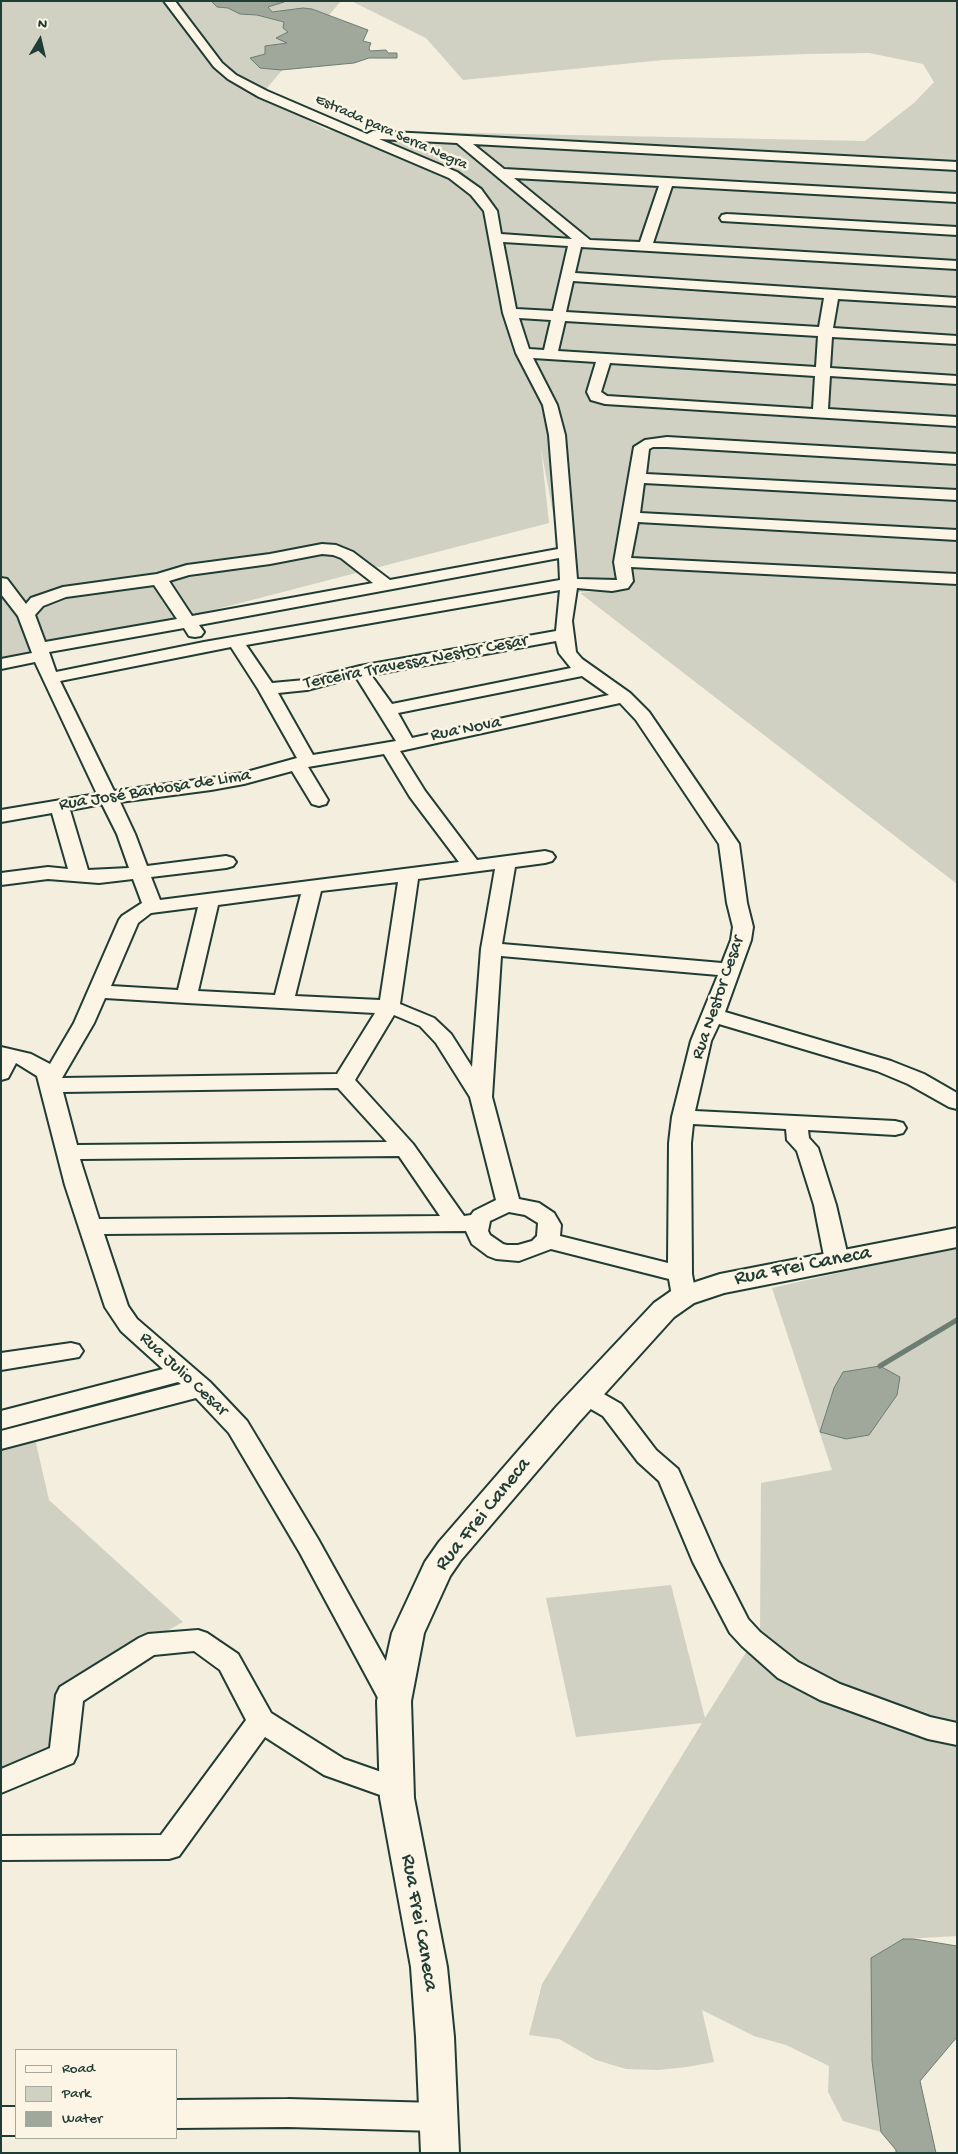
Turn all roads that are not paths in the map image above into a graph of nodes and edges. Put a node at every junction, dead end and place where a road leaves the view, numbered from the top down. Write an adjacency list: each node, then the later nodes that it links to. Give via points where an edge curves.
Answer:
1 (168, 1): 2 (street, Estrada para Serra Negra, via 232,78)
2 (358, 134): 3 (street); 10 (street, Estrada para Serra Negra, via 453,175 468,185 490,211)
3 (462, 140): 4 (street); 5 (street)
4 (957, 166)
5 (500, 173): 6 (street); 11 (street)
6 (667, 182): 7 (street); 12 (street)
7 (957, 198)
8 (727, 218): 9 (street)
9 (957, 231)
10 (495, 238): 11 (street); 17 (street, Estrada para Serra Negra)
11 (580, 243): 12 (street); 14 (street)
12 (645, 247): 13 (street)
13 (957, 265)
14 (567, 278): 15 (street); 18 (street)
15 (832, 294): 16 (street); 19 (street)
16 (957, 302)
17 (510, 313): 18 (street); 21 (street, Estrada para Serra Negra)
18 (558, 316): 19 (street); 22 (street)
19 (825, 332): 20 (street); 24 (street)
20 (957, 340)
21 (523, 353): 22 (street); 33 (street, Estrada para Serra Negra, via 550,405 557,435)
22 (550, 354): 23 (street)
23 (604, 358): 24 (street); 26 (street, via 594,392 599,399)
24 (822, 372): 25 (street); 26 (street)
25 (957, 380)
26 (820, 413): 27 (street)
27 (957, 422)
28 (957, 459): 29 (street, via 658,442 642,447)
29 (638, 478): 30 (street); 31 (street)
30 (957, 495)
31 (632, 517): 32 (street); 34 (street)
32 (957, 535)
33 (566, 552): 38 (street, Rua Nestor Cesar); 39 (street)
34 (622, 562): 36 (street); 38 (street, via 625,581 622,584)
35 (159, 579): 39 (street, via 187,570 270,560 312,549 330,548 347,555); 40 (street, via 53,595 38,602); 41 (street)
36 (957, 579)
37 (1, 583): 40 (street)
38 (569, 583): 42 (street, Rua Nestor Cesar); 43 (street)
39 (386, 585): 41 (street)
40 (26, 615): 45 (street)
41 (189, 622): 44 (street); 45 (street)
42 (564, 634): 47 (street, Rua Nestor Cesar, via 568,653); 48 (street, Terceira Travessa Nestor Cesar)
43 (236, 642): 44 (street); 50 (street)
44 (204, 647): 49 (street)
45 (41, 652): 46 (street); 49 (street)
46 (1, 664)
47 (584, 670): 51 (street, Rua Nestor Cesar); 52 (street)
48 (360, 672): 50 (street, Terceira Travessa Nestor Cesar, via 307,685); 52 (street)
49 (50, 678): 55 (street)
50 (267, 689): 54 (street)
51 (624, 697): 53 (street, Rua Nova); 73 (street, Rua Nestor Cesar, via 660,739 728,844 743,927)
52 (387, 710): 53 (street)
53 (397, 745): 54 (street, Rua Nova); 63 (street, via 417,793)
54 (303, 763): 55 (street, Rua José Barbosa de Lima, via 211,784); 56 (street)
55 (110, 798): 57 (street, Rua José Barbosa de Lima); 65 (street)
56 (319, 800)
57 (59, 806): 58 (street, Rua José Barbosa de Lima); 59 (street)
58 (1, 816)
59 (72, 852): 64 (street, via 63,864); 67 (street)
60 (545, 857): 62 (street)
61 (226, 862): 65 (street)
62 (506, 862): 63 (street); 72 (street)
63 (472, 866): 66 (street)
64 (48, 873): 67 (street); 68 (street)
65 (140, 873): 67 (street); 71 (street)
66 (409, 874): 69 (street); 77 (street)
67 (80, 875)
68 (1, 879)
69 (313, 886): 70 (street); 76 (street)
70 (209, 900): 71 (street); 75 (street)
71 (153, 907): 74 (street, via 138,912 129,920)
72 (491, 949): 73 (street); 82 (street)
73 (730, 970): 78 (street, Rua Nestor Cesar)
74 (99, 991): 75 (street); 81 (street)
75 (186, 997): 76 (street)
76 (283, 1002): 77 (street)
77 (389, 1007): 80 (street); 82 (street, via 427,1022 444,1039)
78 (713, 1015): 83 (street, via 884,1066); 84 (street, Rua Nestor Cesar, via 701,1042)
79 (4, 1060): 81 (street, Rua Julio Cesar, via 40,1067)
80 (344, 1081): 81 (street); 87 (street)
81 (50, 1083): 88 (street, Rua Julio Cesar)
82 (481, 1097): 89 (street)
83 (957, 1102)
84 (683, 1117): 85 (street); 95 (street, Rua Nestor Cesar, via 680,1143)
85 (796, 1123): 86 (street); 94 (street, via 798,1140 807,1148 825,1205)
86 (895, 1128)
87 (404, 1149): 88 (street); 90 (street)
88 (69, 1152): 91 (street, Rua Julio Cesar)
89 (509, 1205): 90 (street, via 489,1211); 93 (street, via 531,1208 546,1218 550,1225)
90 (468, 1223): 91 (street); 93 (street, via 480,1239 496,1250 519,1254 531,1251)
91 (91, 1227): 98 (street, Rua Julio Cesar, via 117,1307 134,1330)
92 (957, 1237): 94 (main road, Rua Frei Caneca)
93 (547, 1240): 95 (street)
94 (837, 1261): 95 (main road, Rua Frei Caneca, via 720,1284)
95 (682, 1285): 100 (main road, Rua Frei Caneca, via 664,1310)
96 (71, 1351): 97 (street)
97 (1, 1362)
98 (183, 1372): 99 (street, Rua Julio Cesar); 101 (street)
99 (201, 1388): 102 (street); 103 (street, Rua Julio Cesar, via 242,1434 309,1546)
100 (586, 1395): 103 (main road, Rua Frei Caneca, via 436,1571 408,1633); 105 (street, via 612,1410 647,1456 669,1476 706,1562 739,1626 751,1639 788,1670 822,1688 920,1725)
101 (1, 1420)
102 (1, 1440)
103 (394, 1701): 107 (main road, Rua Frei Caneca)
104 (261, 1721): 106 (street, via 229,1662 198,1640 148,1645 70,1695 63,1755); 107 (street, via 334,1767); 108 (street, via 169,1847)
105 (957, 1734)
106 (1, 1782)
107 (396, 1789): 110 (main road, Rua Frei Caneca, via 429,1967)
108 (1, 1848)
109 (178, 2114): 110 (street)
110 (437, 2117): 113 (main road, Rua Frei Caneca)
111 (1, 2121): 112 (street)
112 (15, 2121)
113 (440, 2153)

